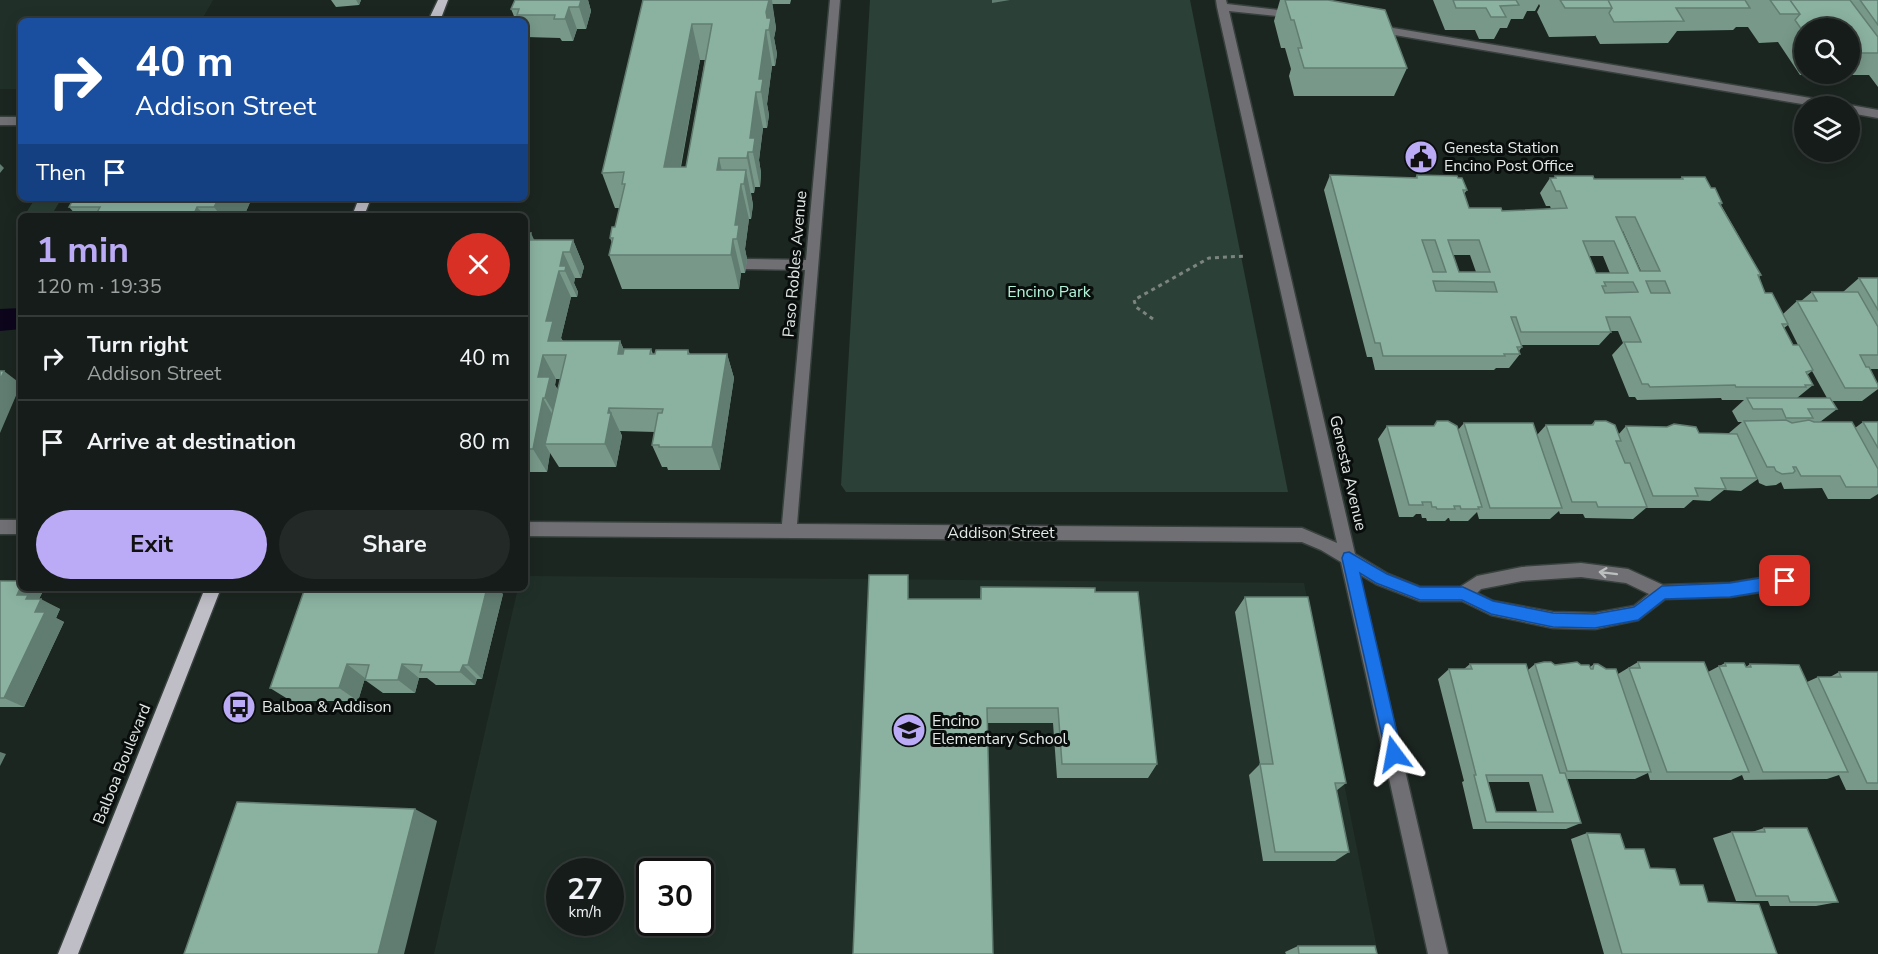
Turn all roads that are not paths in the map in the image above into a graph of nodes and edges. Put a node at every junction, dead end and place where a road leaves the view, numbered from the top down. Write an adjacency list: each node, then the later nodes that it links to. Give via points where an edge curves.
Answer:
1 (442, 0): 5 (main road)
2 (835, 0): 13 (street, Paso Robles Avenue)
3 (1222, 4): 4 (street); 18 (street, Genesta Avenue)
4 (1303, 16)
5 (436, 18)
6 (1362, 26): 7 (street)
7 (1794, 99)
8 (1860, 111): 9 (street)
9 (1878, 114)
10 (0, 121): 11 (street)
11 (18, 121)
12 (746, 264): 13 (street)
13 (811, 265): 17 (street, Paso Robles Avenue)
14 (0, 527): 15 (street)
15 (18, 527)
16 (528, 529): 17 (street, Addison Street)
17 (789, 531): 18 (street, Addison Street, via 1302,535)
18 (1349, 558): 22 (street, Addison Street, via 1382,579 1420,594); 24 (street, Genesta Avenue)
19 (1785, 581): 21 (street, Addison Street, via 1730,590)
20 (212, 591): 23 (main road, Balboa Boulevard)
21 (1662, 592): 22 (street, Addison Street, one-way to 22, via 1628,576 1581,570 1488,580); 22 (street, Addison Street, via 1638,613 1595,621 1553,620 1491,608)
22 (1463, 594)
23 (68, 954)
24 (1438, 954)

